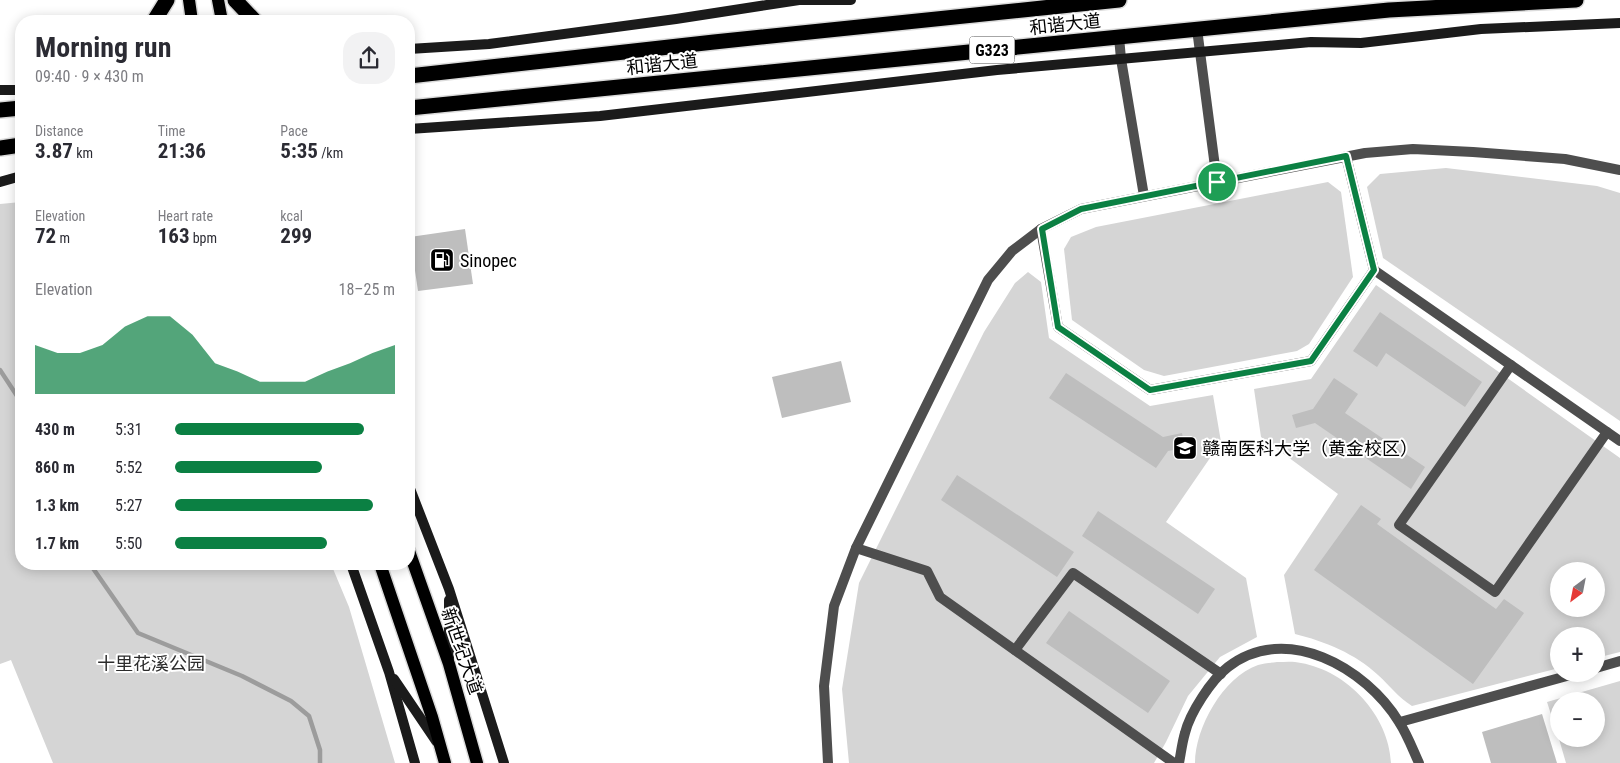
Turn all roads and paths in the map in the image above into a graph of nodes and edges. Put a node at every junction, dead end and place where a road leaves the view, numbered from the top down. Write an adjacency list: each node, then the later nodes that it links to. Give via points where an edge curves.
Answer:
1 (167, 0): 8 (highway)
2 (189, 0): 9 (main road)
3 (218, 0): 10 (main road)
4 (235, 0): 11 (highway)
5 (851, 0): 15 (street, via 799,0 490,44)
6 (1119, 0): 18 (highway, 和谐大道 / G323)
7 (1576, 0): 13 (highway, 和谐大道 / G323, via 1389,10)
8 (158, 15)
9 (191, 15)
10 (221, 15)
11 (249, 15)
12 (1620, 23): 16 (street, via 1481,29 1361,43 1311,42)
13 (1197, 29): 14 (highway, 和谐大道 / G323); 16 (street)
14 (1118, 37): 17 (street); 21 (highway, 和谐大道 / G323)
15 (415, 49)
16 (1200, 52): 17 (street); 31 (street)
17 (1121, 59): 24 (street, via 997,70 600,116); 32 (street)
18 (415, 75)
19 (0, 90): 20 (street)
20 (15, 90)
21 (415, 107)
22 (15, 109): 23 (highway)
23 (0, 110)
24 (415, 128)
25 (15, 146): 26 (highway)
26 (0, 148)
27 (1346, 156): 28 (street, via 1412,149 1565,159); 31 (street); 34 (street)
28 (1620, 170)
29 (15, 178): 30 (street)
30 (0, 182)
31 (1217, 182): 32 (street)
32 (1144, 196): 33 (street, via 1081,209)
33 (1042, 229): 34 (street, via 1058,327 1150,390 1311,361); 39 (street, via 1012,251 988,280)
34 (1374, 270): 35 (street)
35 (1512, 365): 36 (street); 36 (street, via 1399,524 1495,592)
36 (1607, 432): 37 (street)
37 (1620, 441)
38 (415, 502): 43 (street)
39 (856, 548): 44 (street, via 927,571 940,597); 57 (street, via 834,606 827,659 824,686)
40 (415, 568): 46 (main road, 新世纪大道)
41 (353, 570): 48 (street)
42 (382, 570): 52 (main road)
43 (449, 590): 46 (street); 56 (street)
44 (1015, 650): 49 (street, via 1073,573); 58 (street)
45 (1620, 661): 47 (street)
46 (449, 664): 55 (main road, 新世纪大道)
47 (1605, 665)
48 (389, 672): 52 (street); 53 (street)
49 (1221, 674): 51 (street, via 1243,658 1261,652 1302,650 1334,662 1357,676 1377,693); 59 (street, via 1198,705 1185,731)
50 (1550, 681): 51 (street)
51 (1400, 722): 60 (street)
52 (441, 748): 54 (main road)
53 (415, 763)
54 (445, 763)
55 (477, 763)
56 (504, 763)
57 (828, 763)
58 (1174, 763)
59 (1179, 763)
60 (1419, 763)

